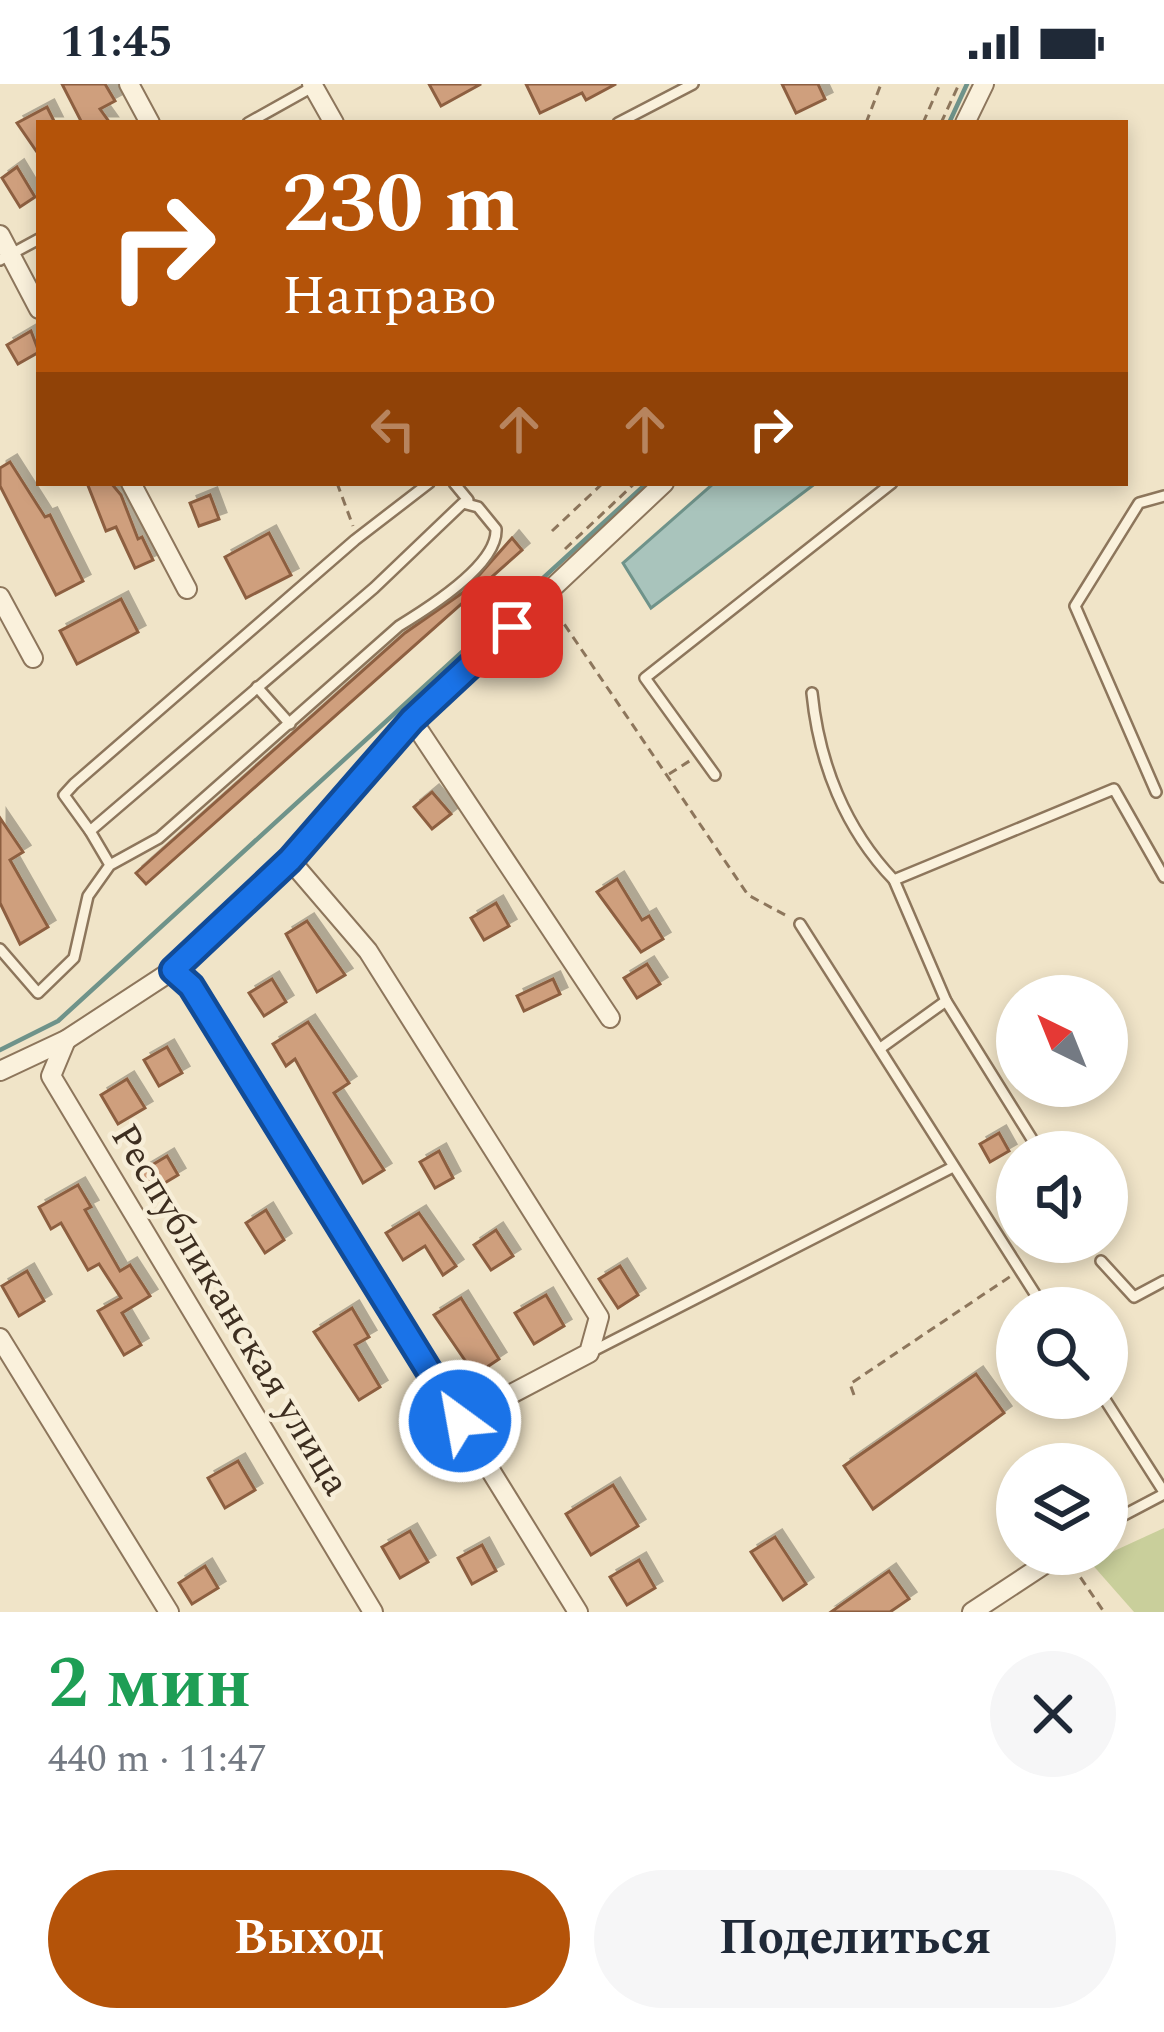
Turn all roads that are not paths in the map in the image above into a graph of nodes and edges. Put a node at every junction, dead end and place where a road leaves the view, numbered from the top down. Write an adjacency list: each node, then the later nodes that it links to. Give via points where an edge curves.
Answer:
1 (128, 84): 5 (street)
2 (693, 84): 8 (lane)
3 (984, 84): 9 (street)
4 (315, 85): 6 (lane); 7 (street)
5 (148, 120)
6 (253, 120)
7 (332, 120)
8 (624, 120)
9 (966, 120)
10 (0, 235): 12 (street)
11 (36, 241): 12 (lane)
12 (5, 257): 13 (street)
13 (36, 304)
14 (132, 486): 21 (street)
15 (426, 486): 30 (lane, via 74,784 64,795)
16 (456, 486): 20 (lane)
17 (661, 486): 26 (street)
18 (888, 486): 28 (lane, via 645,678)
19 (1164, 496): 29 (lane, via 1138,503 1076,606)
20 (468, 500): 24 (lane); 27 (lane, via 496,529 490,551)
21 (187, 589)
22 (0, 597): 23 (street)
23 (33, 658)
24 (257, 687): 27 (lane); 30 (lane)
25 (812, 693): 34 (lane, via 842,807)
26 (412, 720): 31 (street); 39 (street)
27 (290, 724): 32 (lane, via 159,838)
28 (715, 775)
29 (1156, 791)
30 (90, 831): 32 (lane)
31 (290, 860): 37 (street); 49 (street, via 368,951 599,1317)
32 (110, 865): 36 (lane, via 88,896 74,958 38,993)
33 (1164, 877): 34 (lane, via 1114,788)
34 (894, 880): 38 (lane)
35 (800, 924): 41 (lane)
36 (0, 949)
37 (173, 970): 40 (street); 51 (street, via 191,986)
38 (946, 1001): 41 (lane); 43 (lane)
39 (610, 1018)
40 (66, 1040): 42 (street); 56 (street, Республиканская улица, via 51,1076)
41 (882, 1047): 44 (lane)
42 (0, 1071)
43 (1027, 1131)
44 (953, 1167): 47 (lane); 49 (lane)
45 (1103, 1263): 46 (lane, via 1134,1297)
46 (1164, 1281)
47 (1029, 1287)
48 (0, 1338): 55 (street)
49 (590, 1353): 51 (street)
50 (1117, 1419): 52 (lane)
51 (460, 1421): 57 (street)
52 (1164, 1493): 53 (lane)
53 (1128, 1513)
54 (1030, 1575): 58 (street)
55 (169, 1612)
56 (373, 1612)
57 (578, 1612)
58 (973, 1612)

